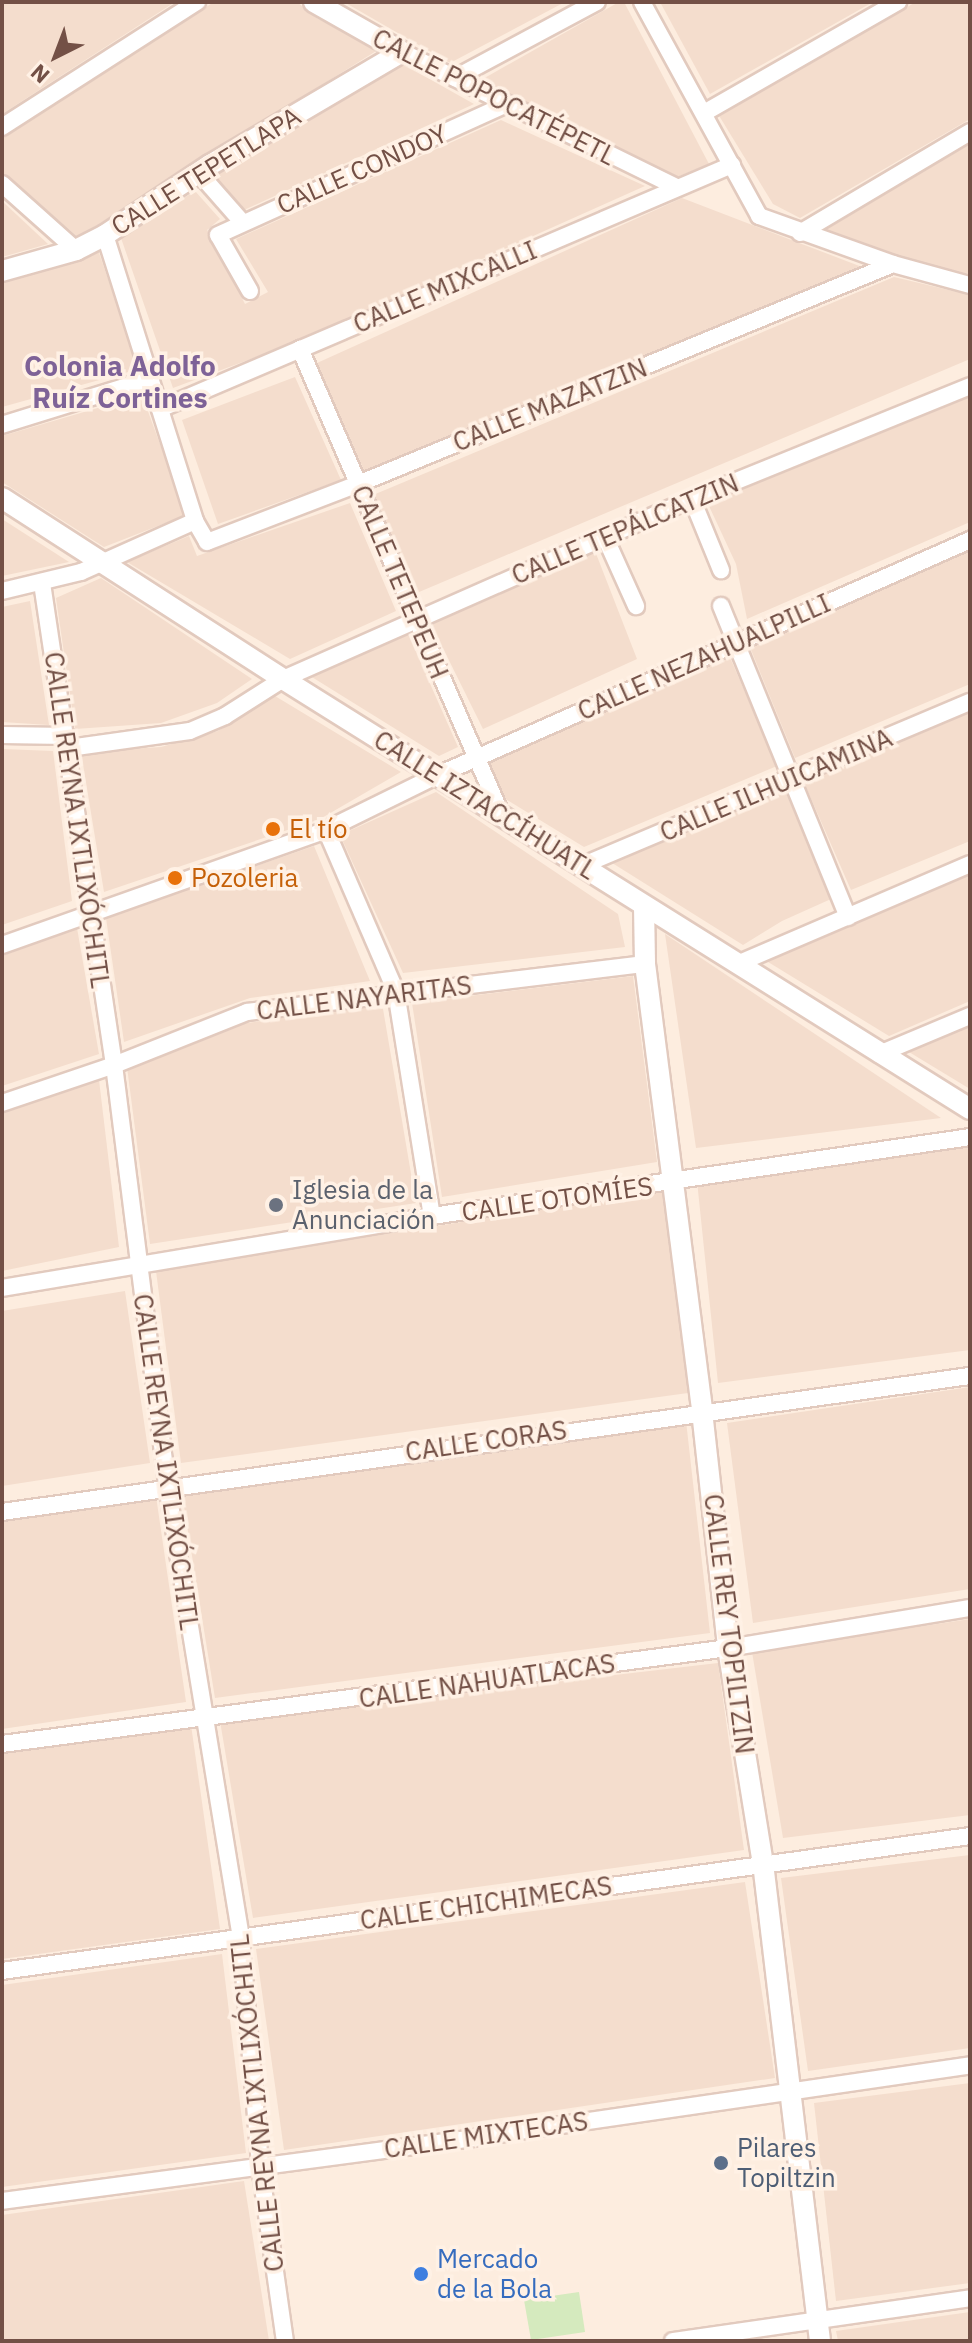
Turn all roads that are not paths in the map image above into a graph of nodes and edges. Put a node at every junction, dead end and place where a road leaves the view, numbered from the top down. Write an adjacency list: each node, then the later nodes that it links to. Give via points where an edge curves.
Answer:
1 (197, 2): 10 (street)
2 (314, 2): 6 (street, CALLE POPOCATÉPETL)
3 (597, 2): 7 (street)
4 (642, 2): 9 (street)
5 (898, 2): 9 (street)
6 (402, 52): 7 (street, CALLE POPOCATÉPETL); 13 (street, CALLE TEPETLAPA)
7 (455, 78): 8 (street, CALLE POPOCATÉPETL)
8 (507, 104): 15 (street, CALLE POPOCATÉPETL); 16 (street, CALLE CONDOY)
9 (704, 113): 12 (street)
10 (2, 127)
11 (970, 132): 17 (street)
12 (732, 165): 15 (street, CALLE MIXCALLI); 17 (street, via 759,216)
13 (199, 173): 16 (street); 18 (street, CALLE TEPETLAPA)
14 (2, 184): 19 (street)
15 (676, 187): 24 (street, CALLE MIXCALLI)
16 (242, 222): 23 (street, CALLE CONDOY, via 218,235)
17 (800, 233): 20 (street)
18 (105, 235): 19 (street, CALLE TEPETLAPA); 25 (street)
19 (76, 250): 21 (street, CALLE TEPETLAPA)
20 (893, 264): 22 (street); 29 (street, CALLE MAZATZIN)
21 (2, 271)
22 (970, 285)
23 (250, 291)
24 (300, 349): 27 (street, CALLE MIXCALLI); 29 (street, CALLE TETEPEUH)
25 (150, 379): 27 (street); 28 (street)
26 (970, 386): 31 (street, CALLE TEPÁLCATZIN)
27 (160, 409): 32 (street)
28 (2, 425)
29 (358, 484): 32 (street, CALLE MAZATZIN, via 207,542); 41 (street, CALLE TETEPEUH)
30 (2, 498): 35 (street, CALLE IZTACCÍHUATL)
31 (692, 499): 33 (street, CALLE TEPÁLCATZIN); 36 (street)
32 (195, 521): 35 (street)
33 (605, 537): 39 (street); 41 (street, CALLE TEPÁLCATZIN)
34 (970, 540): 42 (street, CALLE NEZAHUALPILLI)
35 (101, 561): 37 (street); 43 (street, CALLE IZTACCÍHUATL)
36 (721, 570)
37 (42, 583): 38 (street); 46 (street, CALLE REYNA IXTLIXÓCHITL)
38 (2, 591)
39 (636, 606)
40 (721, 606): 42 (street)
41 (415, 620): 43 (street, CALLE TEPÁLCATZIN); 47 (street, CALLE TETEPEUH)
42 (736, 642): 47 (street, CALLE NEZAHUALPILLI); 49 (street)
43 (283, 679): 46 (street, CALLE TEPÁLCATZIN, via 190,731); 48 (street, CALLE IZTACCÍHUATL)
44 (970, 702): 49 (street, CALLE ILHUICAMINA)
45 (2, 735): 46 (street, CALLE TEPÁLCATZIN)
46 (68, 742): 55 (street, CALLE REYNA IXTLIXÓCHITL)
47 (477, 758): 48 (street, CALLE NEZAHUALPILLI); 50 (street, CALLE TETEPEUH)
48 (438, 775): 50 (street, CALLE IZTACCÍHUATL); 51 (street, CALLE NEZAHUALPILLI)
49 (791, 780): 53 (street, CALLE ILHUICAMINA); 56 (street)
50 (501, 814): 53 (street, CALLE IZTACCÍHUATL)
51 (326, 830): 55 (street, CALLE NEZAHUALPILLI); 60 (street)
52 (970, 864): 56 (street)
53 (581, 866): 54 (street, CALLE IZTACCÍHUATL)
54 (644, 906): 58 (street, CALLE REY TOPILTZIN); 59 (street, CALLE IZTACCÍHUATL)
55 (90, 914): 57 (street, CALLE NEZAHUALPILLI); 63 (street, CALLE REYNA IXTLIXÓCHITL)
56 (848, 917): 59 (street)
57 (2, 945)
58 (645, 964): 60 (street, CALLE NAYARITAS); 67 (street, CALLE REY TOPILTZIN)
59 (737, 964): 62 (street, CALLE IZTACCÍHUATL)
60 (396, 992): 63 (street, CALLE NAYARITAS, via 247,1012); 68 (street)
61 (970, 1016): 62 (street)
62 (879, 1054): 65 (street, CALLE IZTACCÍHUATL)
63 (114, 1065): 64 (street, CALLE NAYARITAS); 69 (street, CALLE REYNA IXTLIXÓCHITL)
64 (2, 1103)
65 (970, 1109)
66 (970, 1137): 67 (street, CALLE OTOMÍES)
67 (674, 1183): 68 (street, CALLE OTOMÍES); 72 (street, CALLE REY TOPILTZIN)
68 (432, 1216): 69 (street, CALLE OTOMÍES)
69 (139, 1265): 70 (street, CALLE OTOMÍES); 73 (street, CALLE REYNA IXTLIXÓCHITL)
70 (2, 1288)
71 (970, 1376): 72 (street, CALLE CORAS)
72 (702, 1411): 73 (street, CALLE CORAS); 76 (street, CALLE REY TOPILTZIN)
73 (167, 1486): 74 (street, CALLE CORAS); 77 (street, CALLE REYNA IXTLIXÓCHITL)
74 (2, 1512)
75 (970, 1608): 76 (street, CALLE NAHUATLACAS)
76 (728, 1648): 77 (street, CALLE NAHUATLACAS); 80 (street, CALLE REY TOPILTZIN)
77 (204, 1719): 78 (street, CALLE NAHUATLACAS); 81 (street, CALLE REYNA IXTLIXÓCHITL)
78 (2, 1744)
79 (970, 1836): 80 (street, CALLE CHICHIMECAS)
80 (763, 1863): 81 (street, CALLE CHICHIMECAS); 84 (street, CALLE REY TOPILTZIN)
81 (241, 1938): 82 (street, CALLE CHICHIMECAS); 85 (street, CALLE REYNA IXTLIXÓCHITL)
82 (2, 1971)
83 (970, 2065): 84 (street, CALLE MIXTECAS)
84 (790, 2089): 85 (street, CALLE MIXTECAS); 88 (street, CALLE REY TOPILTZIN)
85 (260, 2166): 86 (street, CALLE MIXTECAS); 89 (street, CALLE REYNA IXTLIXÓCHITL)
86 (2, 2201)
87 (970, 2298): 88 (street)
88 (818, 2320): 90 (street); 91 (street, CALLE REY TOPILTZIN)
89 (285, 2341)
90 (673, 2341)
91 (820, 2341)

